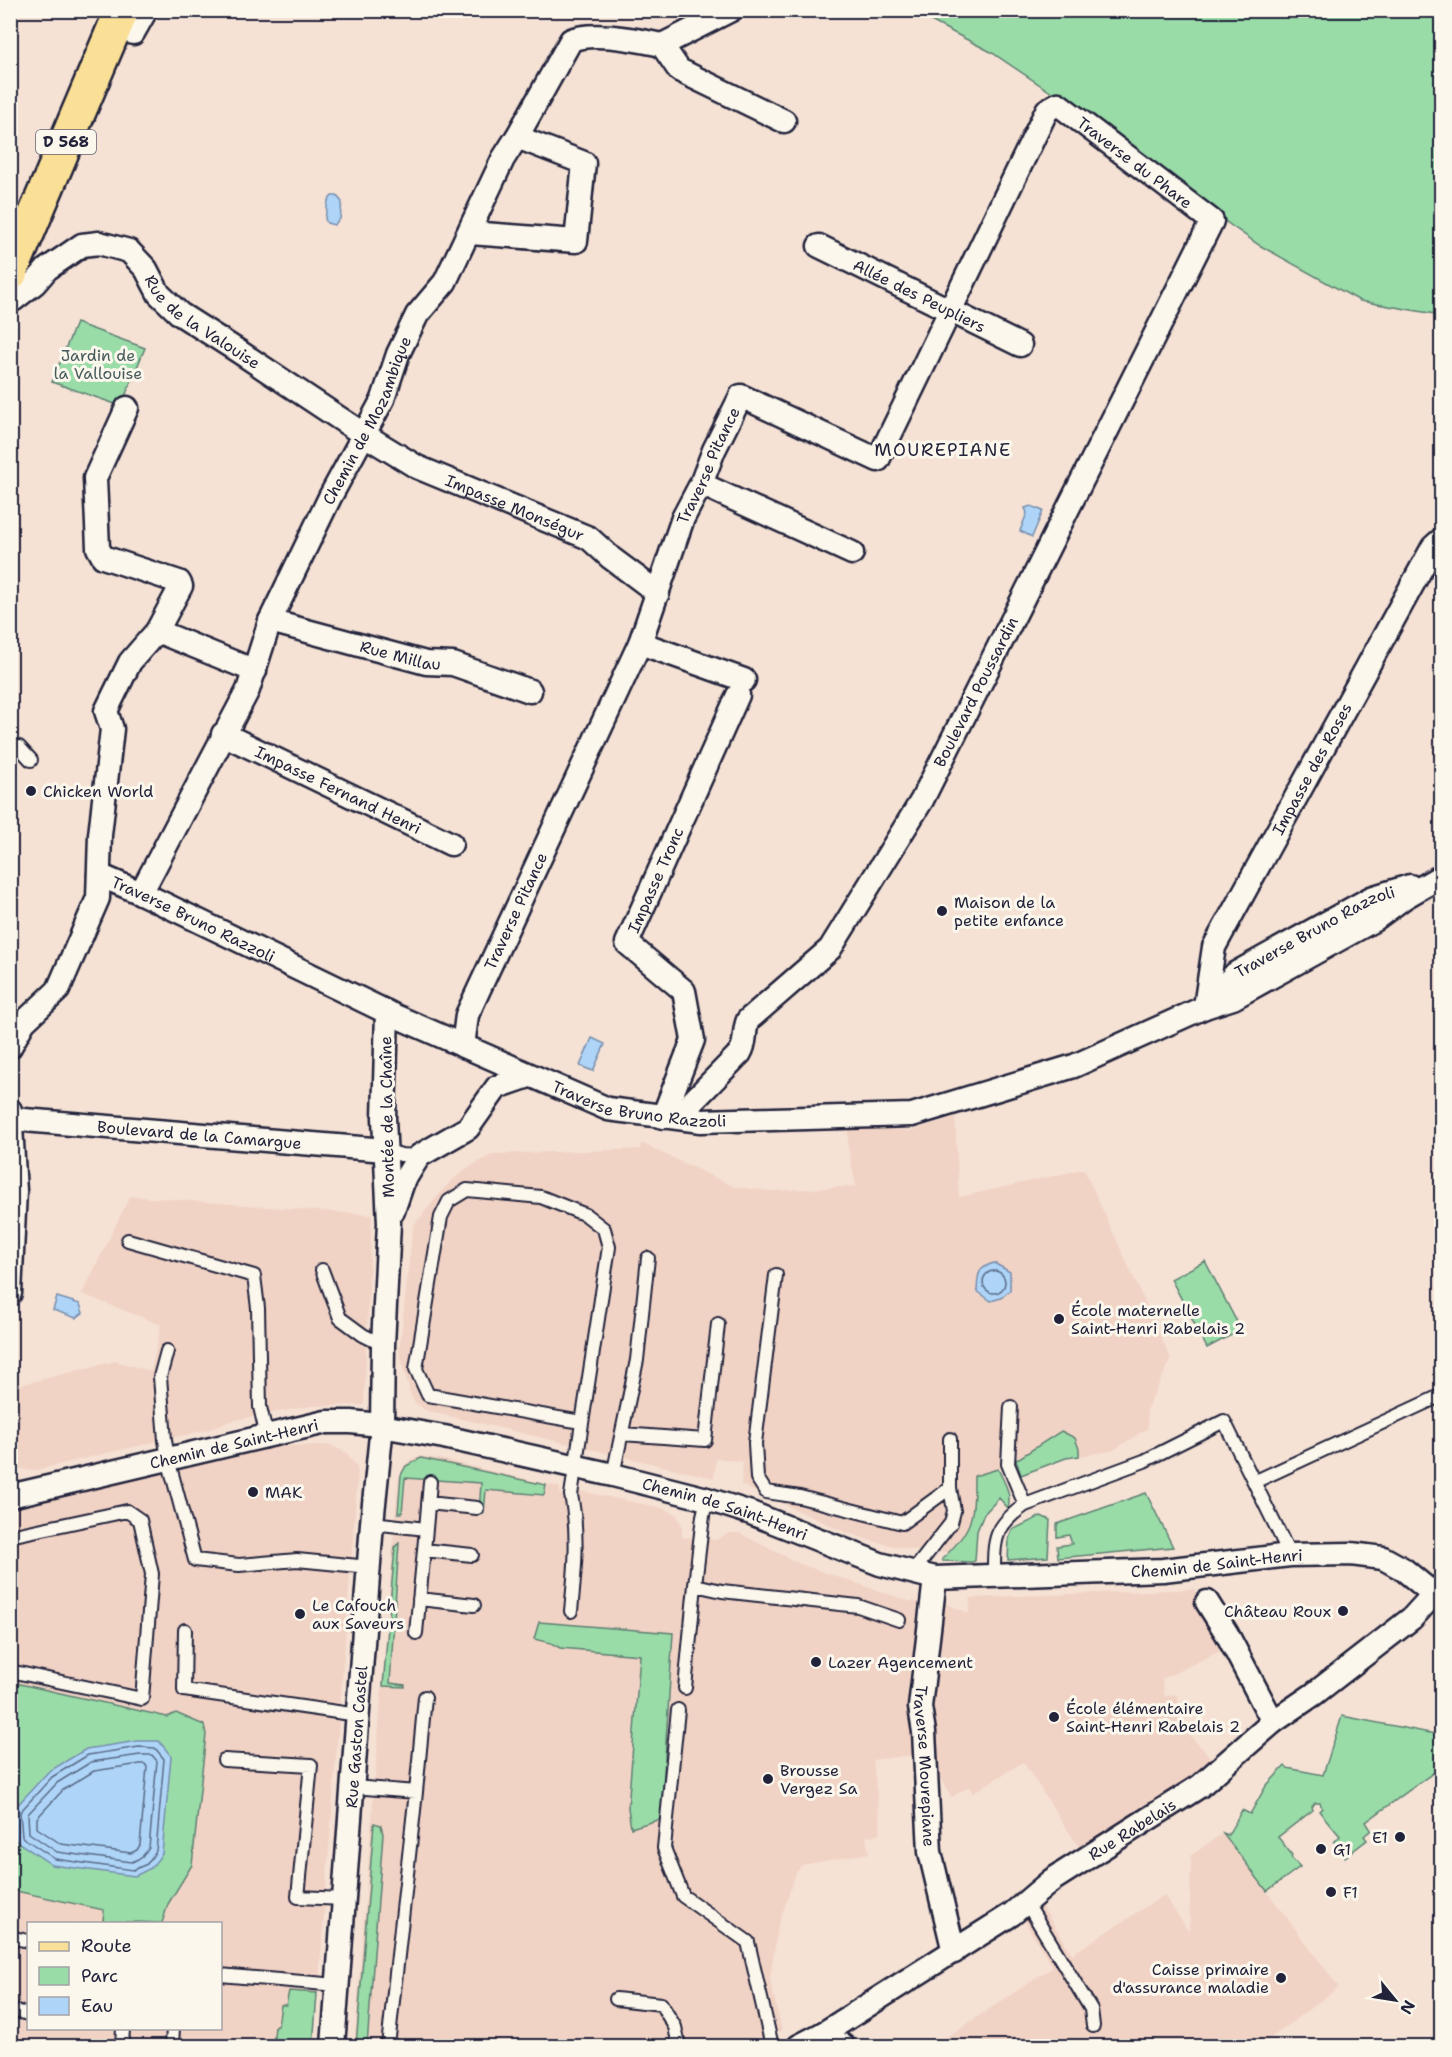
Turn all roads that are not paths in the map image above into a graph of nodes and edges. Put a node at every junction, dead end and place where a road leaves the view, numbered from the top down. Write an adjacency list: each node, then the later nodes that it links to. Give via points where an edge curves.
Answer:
1 (108, 10): 10 (main road, D 568)
2 (146, 10): 4 (street)
3 (731, 10): 5 (street)
4 (128, 22): 13 (main road, D 568)
5 (662, 45): 7 (street, via 679,70); 8 (street, Chemin de Mozambique, via 632,39 571,40)
6 (1058, 104): 9 (street, Traverse du Phare); 16 (street, Traverse Pitance, via 1047,110)
7 (784, 121)
8 (518, 137): 11 (street, Chemin de Mozambique, via 502,159); 11 (street, via 584,163 576,241)
9 (1212, 221): 42 (street, Boulevard Poussardin, via 922,800 830,950 748,1020 740,1053)
10 (10, 231)
11 (470, 233): 19 (street, Chemin de Mozambique, via 445,282 417,315 383,399)
12 (819, 246): 16 (street, Allée des Peupliers)
13 (12, 267): 14 (street)
14 (47, 269): 15 (street, Rue de la Valouise, via 35,283); 19 (street, Rue de la Valouise, via 82,244 99,243 129,251 147,269 159,294 180,314)
15 (10, 299)
16 (950, 311): 17 (street, Allée des Peupliers); 20 (street, Traverse Pitance, via 878,460 741,396)
17 (1020, 345)
18 (127, 408): 25 (street, via 95,478 98,548 103,557 179,582 181,586)
19 (363, 434): 23 (street, Impasse Monségur, via 417,467 589,538); 24 (street, Chemin de Mozambique)
20 (701, 484): 22 (street); 23 (street, Traverse Pitance, via 683,518)
21 (1442, 539): 36 (street, Impasse des Roses, via 1433,547 1214,947)
22 (852, 553)
23 (658, 593): 26 (street, Traverse Pitance)
24 (270, 621): 27 (street, Chemin de Mozambique); 28 (street, Rue Millau, via 426,663 453,664)
25 (157, 631): 27 (street); 33 (street, via 130,662 106,711 112,729)
26 (640, 643): 38 (street, Traverse Pitance, via 467,1015); 42 (street, Impasse Tronc, via 741,688 627,943 684,991 693,1040)
27 (255, 671): 29 (street, Chemin de Mozambique)
28 (530, 691)
29 (224, 734): 32 (street, Impasse Fernand Henri); 35 (street, Chemin de Mozambique)
30 (10, 746): 31 (lane, via 19,747)
31 (31, 760)
32 (451, 844)
33 (99, 875): 35 (street, Traverse Bruno Razzoli); 39 (street, via 98,898 58,990 24,1022)
34 (1440, 878): 36 (street, Traverse Bruno Razzoli, via 1360,904 1236,973)
35 (141, 892): 37 (street, Traverse Bruno Razzoli)
36 (1205, 1007): 42 (street, Traverse Bruno Razzoli, via 1074,1066 912,1115 701,1121)
37 (387, 1012): 38 (street, Traverse Bruno Razzoli); 43 (street, Montée de la Chaîne)
38 (463, 1046): 40 (street, Traverse Bruno Razzoli)
39 (10, 1047)
40 (529, 1076): 42 (street, Traverse Bruno Razzoli, via 608,1109); 44 (street, Montée de la Chaîne, via 497,1087 468,1128)
41 (11, 1114): 43 (street, Boulevard de la Camargue); 50 (street, via 15,1191)
42 (673, 1118)
43 (385, 1149): 44 (lane); 45 (street, Montée de la Chaîne)
44 (419, 1156): 45 (street, Montée de la Chaîne, via 403,1182)
45 (389, 1223): 52 (street, Montée de la Chaîne)
46 (128, 1240): 59 (lane, via 254,1276 260,1407)
47 (648, 1258): 58 (lane, via 638,1360)
48 (322, 1270): 52 (lane, via 340,1318)
49 (776, 1275): 66 (lane, via 754,1443 757,1478 766,1492 902,1523)
50 (10, 1293)
51 (718, 1324): 58 (lane, via 705,1440)
52 (383, 1345): 57 (street, Montée de la Chaîne)
53 (166, 1351): 61 (lane, via 160,1377)
54 (1442, 1395): 65 (lane)
55 (1011, 1407): 70 (lane, via 1008,1464)
56 (581, 1422): 56 (lane, via 609,1247 604,1229 586,1215 541,1197 467,1190 449,1201 441,1217 416,1369 428,1395); 62 (lane)
57 (382, 1425): 59 (street, Chemin de Saint-Henri, via 326,1422); 62 (street, Chemin de Saint-Henri); 72 (street, Rue Gaston Castel)
58 (622, 1434): 63 (lane)
59 (267, 1437): 61 (street, Chemin de Saint-Henri)
60 (950, 1439): 66 (lane)
61 (168, 1459): 67 (street, Chemin de Saint-Henri); 78 (lane, via 195,1560 239,1565 297,1560)
62 (574, 1467): 63 (street, Chemin de Saint-Henri); 87 (lane, via 571,1495 577,1560)
63 (613, 1475): 68 (street, Chemin de Saint-Henri)
64 (430, 1482): 69 (lane)
65 (1254, 1482): 70 (lane, via 1224,1421 1144,1461); 77 (lane)
66 (950, 1488): 79 (lane, via 954,1511 951,1523)
67 (10, 1496)
68 (707, 1499): 79 (street, Chemin de Saint-Henri); 82 (lane)
69 (428, 1503): 71 (lane); 73 (lane)
70 (1025, 1505): 80 (lane, via 1000,1527)
71 (477, 1508)
72 (372, 1523): 73 (lane); 78 (street, Rue Gaston Castel)
73 (426, 1529): 75 (lane)
74 (10, 1536): 91 (lane, via 127,1510 140,1520 152,1574 142,1699)
75 (424, 1550): 76 (lane); 84 (lane)
76 (472, 1555)
77 (1290, 1555): 80 (street, Chemin de Saint-Henri, via 1163,1570); 83 (street, Chemin de Saint-Henri, via 1383,1558)
78 (369, 1567): 95 (street, Rue Gaston Castel)
79 (912, 1573): 81 (street, Chemin de Saint-Henri)
80 (994, 1577): 81 (street, Chemin de Saint-Henri)
81 (935, 1578): 104 (street, Traverse Mourepiane, via 920,1707 930,1851)
82 (695, 1585): 88 (lane, via 858,1606); 92 (lane)
83 (1439, 1594): 96 (street, Rue Rabelais)
84 (419, 1599): 86 (lane); 90 (lane)
85 (1207, 1602): 96 (street)
86 (474, 1605)
87 (571, 1611)
88 (899, 1620)
89 (185, 1630): 95 (lane, via 184,1690)
90 (416, 1633)
91 (10, 1671)
92 (684, 1688)
93 (425, 1697): 99 (lane)
94 (678, 1710): 119 (lane, via 664,1848 683,1896 748,1942)
95 (358, 1715): 98 (street, Rue Gaston Castel)
96 (1273, 1722): 101 (street, Rue Rabelais, via 1200,1786 1053,1880)
97 (224, 1760): 100 (lane, via 311,1765 298,1897)
98 (353, 1787): 99 (lane); 100 (street, Rue Gaston Castel)
99 (416, 1792): 117 (lane)
100 (344, 1899): 106 (street, Rue Gaston Castel)
101 (1026, 1902): 104 (street, Rue Rabelais); 110 (lane, via 1091,2009)
102 (10, 1936): 103 (lane)
103 (27, 1941)
104 (954, 1952): 113 (street, Rue Rabelais)
105 (222, 1975): 106 (lane)
106 (337, 1985): 116 (street, Rue Gaston Castel)
107 (616, 1999): 118 (lane, via 661,2004 675,2026)
108 (10, 2010): 109 (lane)
109 (27, 2013)
110 (1093, 2026)
111 (123, 2030): 114 (lane)
112 (173, 2030): 115 (lane)
113 (824, 2033): 120 (street, Rue Rabelais); 121 (street)
114 (122, 2046)
115 (172, 2046)
116 (333, 2046)
117 (388, 2046)
118 (679, 2046)
119 (772, 2046)
120 (800, 2046)
121 (843, 2046)

